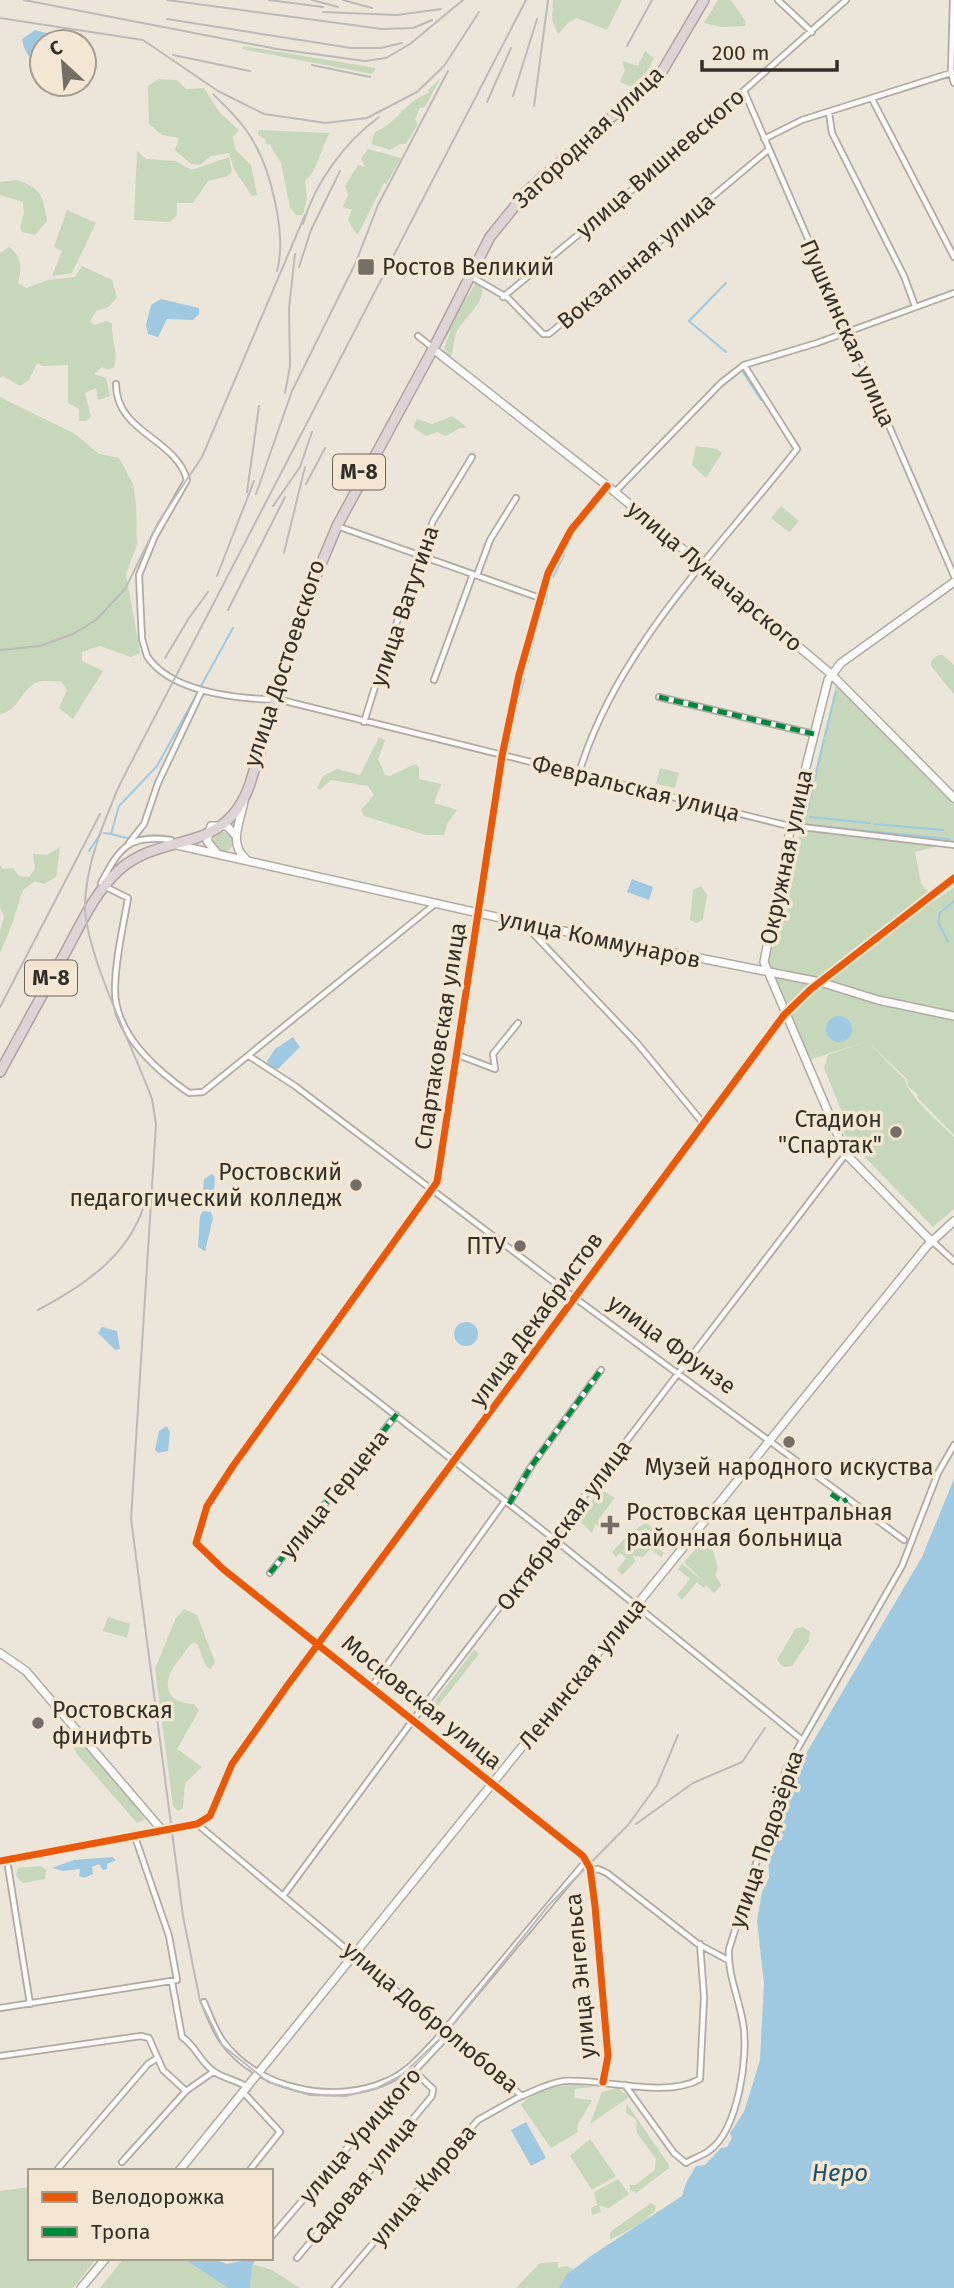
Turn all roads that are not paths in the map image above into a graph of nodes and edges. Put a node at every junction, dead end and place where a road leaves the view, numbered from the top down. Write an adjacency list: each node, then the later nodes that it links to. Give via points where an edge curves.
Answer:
1 (698, 0): 21 (highway, Загородная улица / М-8, via 653,75 504,209 471,262)
2 (704, 0): 15 (highway, Загородная улица / М-8, via 660,75 513,205)
3 (778, 0): 6 (street)
4 (846, 0): 6 (street, улица Вишневского)
5 (953, 0): 7 (street)
6 (812, 32): 9 (street, улица Вишневского)
7 (953, 72): 8 (street); 10 (street)
8 (954, 83)
9 (744, 91): 12 (street, Пушкинская улица); 17 (street, улица Вишневского)
10 (872, 99): 11 (street); 14 (street)
11 (829, 113): 12 (street); 18 (street, via 832,133)
12 (764, 139): 13 (street, Пушкинская улица)
13 (768, 150): 17 (street, Вокзальная улица, via 549,334 543,334); 19 (street, Пушкинская улица)
14 (954, 257)
15 (469, 275): 17 (street, Вокзальная улица); 21 (highway, Загородная улица / М-8)
16 (954, 293): 18 (street)
17 (503, 296)
18 (915, 306): 19 (street)
19 (847, 330): 22 (street); 32 (street, Пушкинская улица)
20 (418, 336): 21 (street)
21 (432, 347): 25 (street, улица Луначарского); 28 (highway, улица Достоевского / М-8); 39 (highway, улица Достоевского / М-8, via 319,553 299,604)
22 (744, 365): 26 (street); 30 (street, via 797,449)
23 (116, 384): 37 (street, Февральская улица, via 121,410 172,456 187,480 155,536 137,584 147,656 161,671)
24 (472, 457): 29 (street, улица Ватутина, via 436,515)
25 (607, 486): 26 (street, улица Луначарского); 34 (street, Спартаковская улица, via 568,535)
26 (615, 492): 30 (street, улица Луначарского)
27 (516, 498): 31 (street)
28 (337, 526): 29 (street); 39 (highway, улица Достоевского / М-8, via 304,605)
29 (420, 554): 31 (street); 40 (street, улица Ватутина)
30 (702, 564): 35 (street, улица Луначарского); 43 (street, via 652,627 589,741)
31 (475, 575): 34 (street); 36 (street)
32 (954, 576)
33 (954, 582): 35 (street)
34 (540, 598): 42 (street, Спартаковская улица)
35 (831, 674): 41 (street, Окружная улица); 45 (street, улица Луначарского)
36 (434, 680)
37 (201, 692): 39 (street, Февральская улица); 46 (street)
38 (659, 697): 41 (street)
39 (273, 699): 40 (street, Февральская улица); 44 (highway, улица Достоевского / М-8); 49 (highway, улица Достоевского / М-8, via 243,790)
40 (364, 722): 42 (street, Февральская улица)
41 (814, 734): 48 (street, Окружная улица)
42 (502, 756): 43 (street, Февральская улица); 60 (street, Спартаковская улица)
43 (579, 773): 48 (street, Февральская улица)
44 (245, 797): 47 (highway, улица Достоевского / М-8); 51 (street)
45 (954, 798)
46 (144, 824): 50 (street); 53 (street)
47 (222, 825): 49 (highway, М-8); 51 (street, via 231,827)
48 (791, 827): 54 (street, Февральская улица); 62 (street, Окружная улица, via 764,962)
49 (209, 830): 52 (highway, М-8); 55 (street, via 208,844)
50 (150, 837): 52 (street); 53 (street)
51 (236, 839): 55 (street, via 231,852); 56 (street, via 239,853)
52 (174, 842): 55 (street, улица Коммунаров); 58 (highway, М-8, via 130,856)
53 (129, 843): 58 (street, via 112,861)
54 (954, 845)
55 (220, 853): 56 (street, улица Коммунаров)
56 (246, 859): 59 (street, улица Коммунаров)
57 (954, 878): 63 (street, улица Декабристов)
58 (103, 884): 68 (street, via 128,898 115,990 136,1046 162,1074 195,1094 204,1092); 69 (highway, М-8); 70 (highway, М-8)
59 (436, 903): 60 (street, улица Коммунаров); 68 (street)
60 (479, 914): 61 (street, улица Коммунаров); 67 (street, Спартаковская улица)
61 (523, 923): 62 (street, улица Коммунаров); 71 (street, via 637,1043)
62 (766, 973): 63 (street, улица Коммунаров); 64 (street, Окружная улица)
63 (820, 982): 64 (street, улица Декабристов); 65 (street, улица Коммунаров)
64 (784, 1015): 71 (street, улица Декабристов); 72 (street, Окружная улица)
65 (954, 1016)
66 (518, 1023): 67 (street, via 493,1054 495,1069)
67 (458, 1055): 73 (street, Спартаковская улица, via 437,1182)
68 (248, 1056): 73 (street, улица Фрунзе)
69 (0, 1060)
70 (0, 1072)
71 (704, 1123): 77 (street, улица Декабристов)
72 (846, 1154): 75 (street, Окружная улица); 80 (street, Октябрьская улица)
73 (432, 1189): 77 (street, улица Фрунзе); 78 (street, Спартаковская улица)
74 (954, 1221): 75 (street, Ленинская улица)
75 (931, 1241): 76 (street, Окружная улица); 82 (street, Ленинская улица)
76 (954, 1261)
77 (575, 1298): 80 (street, улица Фрунзе); 84 (street, улица Декабристов)
78 (314, 1352): 81 (street); 88 (street, Спартаковская улица, via 207,1506)
79 (601, 1370): 85 (street)
80 (680, 1373): 82 (street, улица Фрунзе); 86 (street, Октябрьская улица)
81 (397, 1414): 84 (street); 89 (street, улица Герцена)
82 (770, 1441): 87 (street, улица Фрунзе); 90 (street, Ленинская улица)
83 (954, 1445): 95 (street, улица Подозёрка, via 902,1566)
84 (455, 1461): 85 (street); 91 (street, улица Декабристов)
85 (507, 1503): 86 (street); 93 (street)
86 (554, 1539): 90 (street); 94 (street, Октябрьская улица)
87 (904, 1540)
88 (196, 1543): 91 (street, Московская улица)
89 (270, 1573)
90 (636, 1606): 95 (street); 96 (street, Ленинская улица)
91 (318, 1644): 93 (street, Московская улица); 97 (street, улица Декабристов, via 232,1764 210,1816)
92 (0, 1653): 98 (street, via 26,1671)
93 (372, 1686): 94 (street, Московская улица)
94 (413, 1720): 96 (street, Московская улица); 102 (street, Октябрьская улица)
95 (801, 1739): 105 (street, улица Подозёрка, via 786,1769 747,1886)
96 (493, 1784): 101 (street, Московская улица); 104 (street, Ленинская улица)
97 (197, 1824): 98 (street); 102 (street, улица Добролюбова)
98 (161, 1829): 99 (street)
99 (133, 1834): 100 (street); 106 (street, via 169,1936)
100 (3, 1860): 108 (street)
101 (588, 1866): 103 (street, Московская улица, via 607,1873); 110 (street, улица Урицкого); 117 (street, улица Энгельса, via 608,2056)
102 (283, 1896): 104 (street, улица Добролюбова)
103 (699, 1944): 105 (street, Московская улица); 116 (street, улица Подозёрка, via 704,1997)
104 (355, 1954): 110 (street, улица Добролюбова); 115 (street, Ленинская улица)
105 (729, 1960): 118 (street, улица Подозёрка, via 744,2026 742,2080 733,2114 711,2150 686,2163)
106 (174, 1981): 108 (street); 113 (street, via 182,2036)
107 (204, 2001): 115 (street, улица Урицкого, via 223,2040)
108 (30, 2004): 109 (street)
109 (0, 2008)
110 (447, 2032): 114 (street, улица Урицкого); 115 (street, улица Урицкого, via 400,2074 365,2089 323,2093); 121 (street, улица Добролюбова)
111 (0, 2056): 112 (street, via 141,2035 153,2044)
112 (156, 2059): 120 (street); 123 (street)
113 (214, 2072): 119 (street); 120 (street)
114 (415, 2072): 126 (street, улица Урицкого); 127 (street, Садовая улица, via 433,2089 432,2096)
115 (261, 2073): 119 (street, Ленинская улица)
116 (700, 2077): 118 (street, улица Добролюбова, via 689,2084)
117 (603, 2082): 118 (street, улица Добролюбова); 121 (street, улица Добролюбова, via 562,2081)
118 (625, 2085)
119 (246, 2090): 124 (street, Ленинская улица); 125 (street, via 280,2132)
120 (186, 2091): 122 (street)
121 (522, 2096): 130 (street, улица Кирова, via 478,2120)
122 (122, 2162)
123 (58, 2169)
124 (180, 2169)
125 (251, 2169)
126 (273, 2235)
127 (297, 2258)
128 (104, 2260): 129 (street)
129 (81, 2288)
130 (335, 2288)

